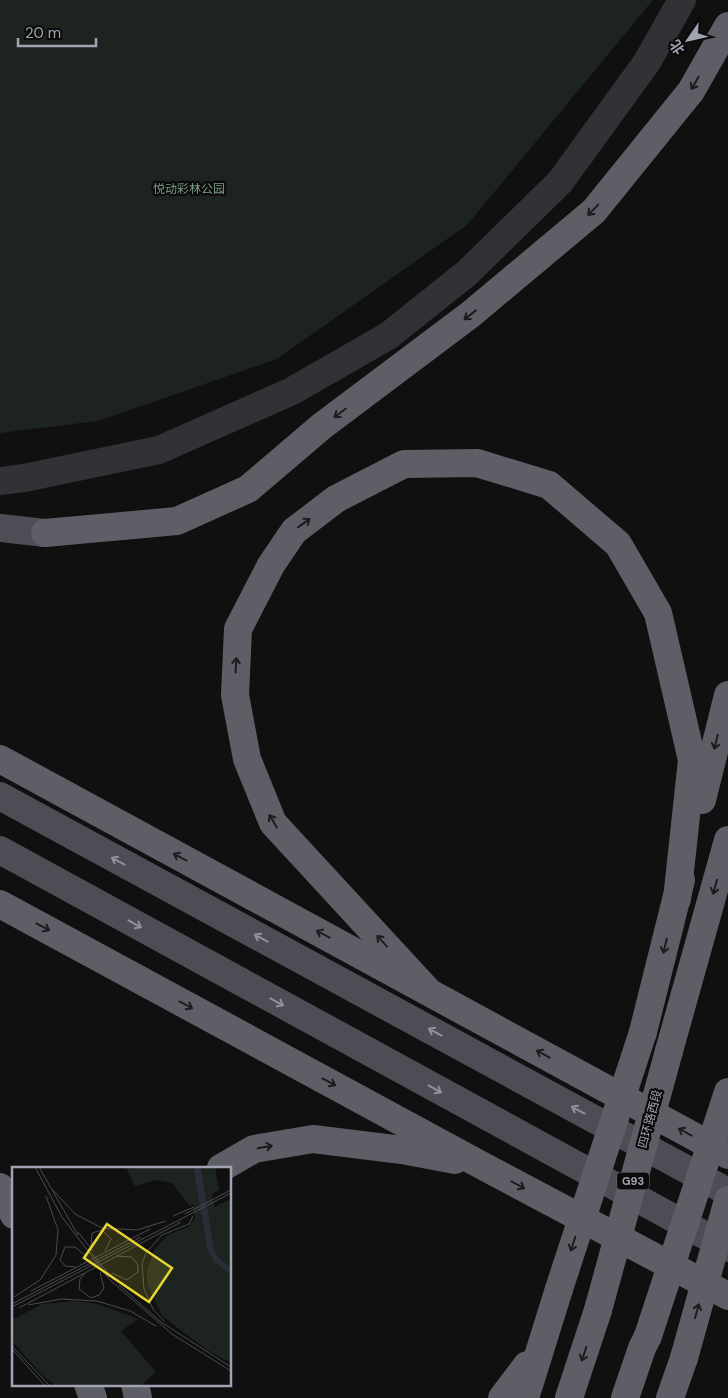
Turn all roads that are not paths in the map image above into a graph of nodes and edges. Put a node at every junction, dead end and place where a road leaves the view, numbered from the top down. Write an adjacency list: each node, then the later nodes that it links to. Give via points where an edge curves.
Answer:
1 (682, 0): 3 (street, via 647,62 560,182 468,273 388,336 292,391 159,450)
2 (728, 26): 5 (highway, one-way to 5, via 691,91 594,211 471,314 322,426 248,489 177,520)
3 (0, 481)
4 (0, 528): 5 (main road)
5 (45, 533)
6 (728, 695): 11 (highway, one-way to 11)
7 (0, 759): 13 (highway, one-way to 7)
8 (0, 796): 19 (main road, one-way to 8)
9 (728, 840): 30 (highway, 四环路西段 / G93, one-way to 30, bridge, via 598,1310)
10 (0, 850): 22 (main road, one-way to 22)
11 (677, 899): 13 (highway, one-way to 11, via 273,824 247,759 235,695 238,629 271,565 294,531 336,499 404,464 477,463 548,486 618,544 658,613 692,760); 24 (highway, one-way to 24, bridge, via 643,1032)
12 (0, 904): 16 (highway, one-way to 16)
13 (427, 990): 15 (highway, one-way to 13)
14 (728, 1092): 31 (highway, bridge)
15 (728, 1155)
16 (481, 1165): 17 (highway, one-way to 16, via 254,1149 313,1139 402,1150); 23 (highway, one-way to 23)
17 (223, 1167)
18 (0, 1187): 21 (highway)
19 (728, 1192)
20 (728, 1200): 25 (highway, one-way to 20, bridge)
21 (12, 1211)
22 (728, 1248)
23 (728, 1296)
24 (540, 1348): 28 (highway); 29 (highway)
25 (684, 1358): 32 (highway); 33 (highway)
26 (89, 1386): 27 (highway)
27 (93, 1398)
28 (502, 1398)
29 (525, 1398)
30 (569, 1398)
31 (625, 1398)
32 (670, 1398)
33 (676, 1398)

